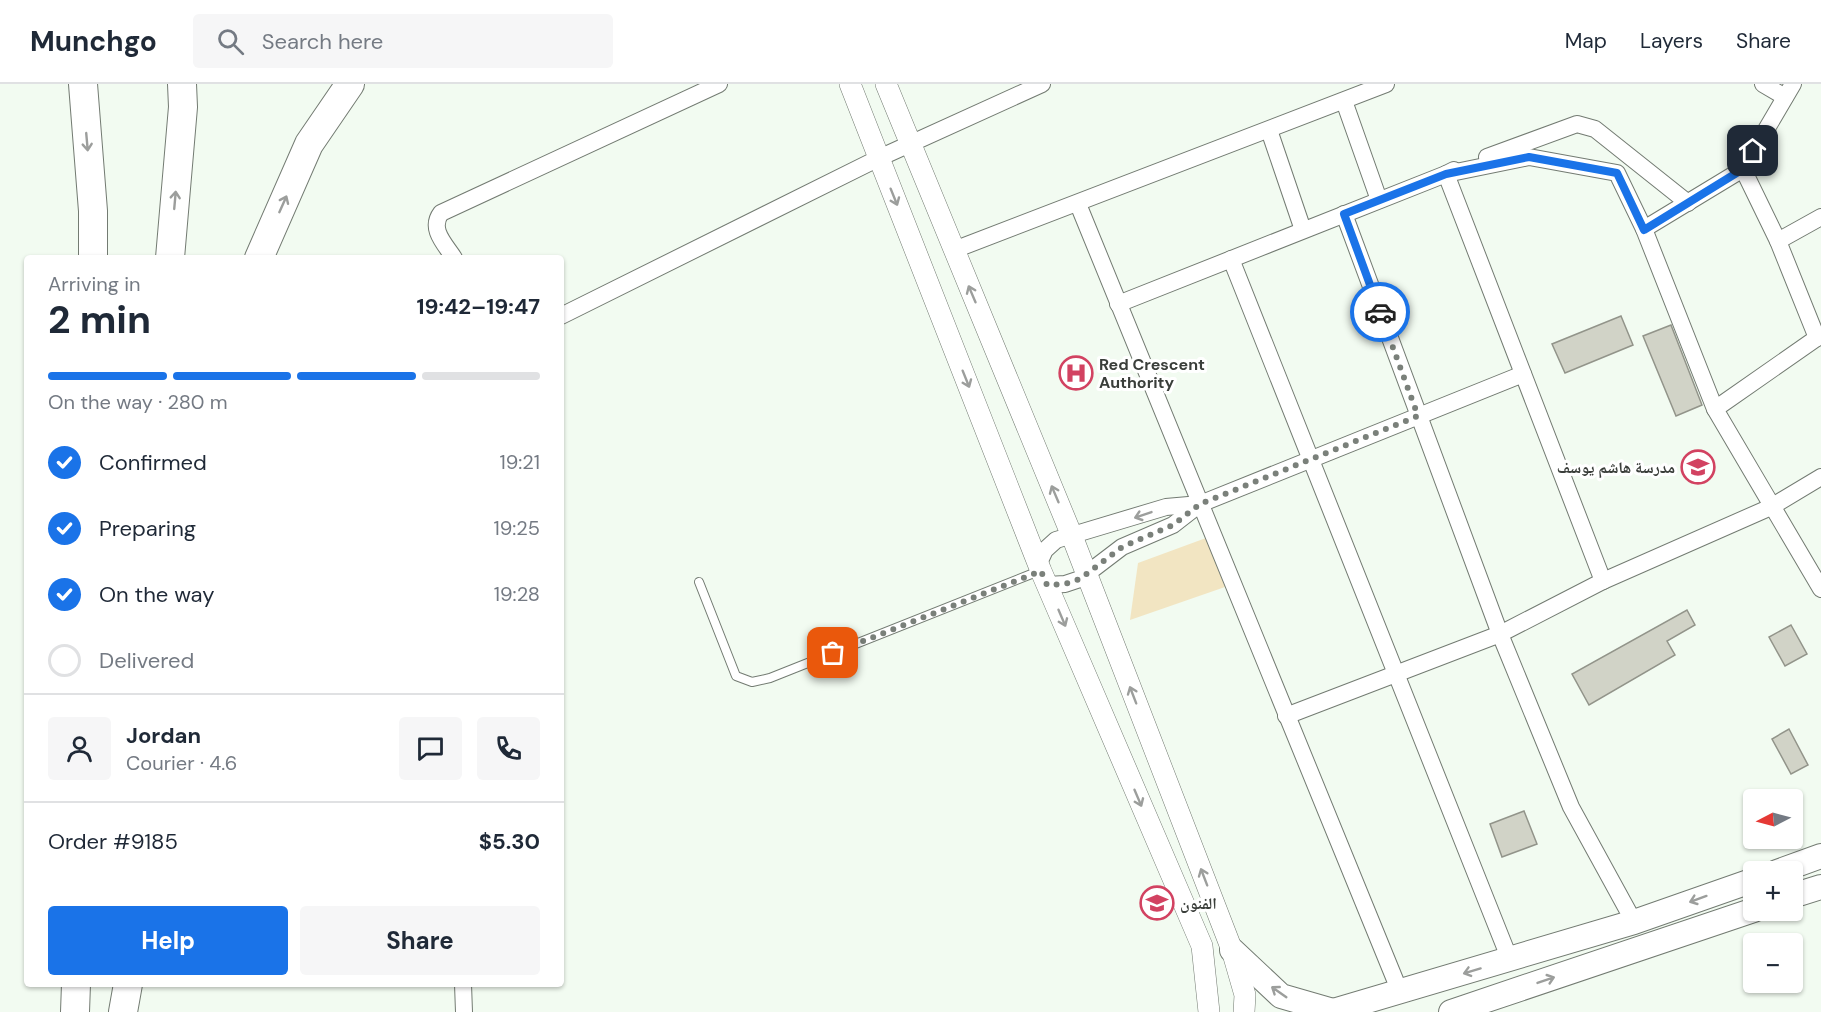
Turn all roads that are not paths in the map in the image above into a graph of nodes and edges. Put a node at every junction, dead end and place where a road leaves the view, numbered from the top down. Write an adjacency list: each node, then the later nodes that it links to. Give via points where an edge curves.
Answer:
1 (83, 84): 26 (highway, one-way to 26)
2 (350, 84): 28 (highway, one-way to 2, via 309,144)
3 (719, 84): 29 (street, via 441,213 436,219 436,230)
4 (850, 84): 14 (street)
5 (886, 84): 13 (street)
6 (1386, 84): 10 (street)
7 (1763, 84): 9 (street)
8 (1032, 86): 13 (street)
9 (1789, 91): 15 (street)
10 (1351, 94): 12 (street); 17 (street)
11 (182, 95): 27 (highway, one-way to 11)
12 (1269, 130): 19 (street); 22 (street)
13 (909, 144): 14 (street); 25 (street)
14 (879, 158): 32 (street); 42 (street, one-way to 42)
15 (1743, 169): 18 (street); 24 (street)
16 (1446, 174): 17 (street); 18 (street, via 1577,124 1595,129); 23 (street, via 1529,157 1617,173); 34 (street)
17 (1379, 200): 20 (street)
18 (1688, 203): 23 (street)
19 (1078, 204): 25 (street); 31 (street)
20 (1344, 214): 22 (street); 36 (street)
21 (1821, 217): 24 (street)
22 (1303, 230): 30 (street)
23 (1644, 230): 35 (street)
24 (1778, 241): 33 (street)
25 (954, 250): 41 (street, one-way to 25)
26 (93, 255)
27 (171, 255)
28 (260, 255)
29 (452, 255)
30 (1231, 259): 31 (street); 37 (street)
31 (1118, 304): 39 (street)
32 (564, 315)
33 (1819, 337): 35 (street)
34 (1523, 374): 36 (street); 44 (street)
35 (1715, 409): 40 (street)
36 (1418, 416): 37 (street); 47 (street)
37 (1310, 459): 39 (street); 48 (street)
38 (1821, 477): 40 (street)
39 (1200, 504): 41 (street, one-way to 41, via 1166,507); 43 (street, via 1173,525 1122,547); 49 (street)
40 (1771, 507): 44 (street); 46 (street)
41 (1072, 536): 42 (street, via 1050,545); 43 (street)
42 (1042, 573): 43 (street, via 1065,584); 45 (lane, via 752,682 736,676); 67 (street, one-way to 67, via 1202,946)
43 (1087, 574): 57 (street, one-way to 43)
44 (1603, 581): 47 (street)
45 (699, 582)
46 (1821, 589)
47 (1500, 634): 48 (street); 56 (street, via 1571,807)
48 (1396, 674): 49 (street); 58 (street)
49 (1286, 716): 63 (street)
50 (1821, 856): 51 (main road)
51 (1803, 863)
52 (1743, 884): 56 (main road, one-way to 56)
53 (1821, 887): 54 (main road)
54 (1803, 893)
55 (1743, 914): 70 (main road, one-way to 55)
56 (1634, 922): 58 (main road)
57 (1232, 950): 68 (street, via 1245,995); 69 (main road, one-way to 57, via 1281,996)
58 (1510, 960): 63 (main road, one-way to 63)
59 (76, 987): 64 (highway)
60 (120, 987): 65 (highway)
61 (127, 987): 65 (highway)
62 (463, 987): 66 (street)
63 (1400, 992): 69 (main road)
64 (75, 1012)
65 (121, 1012)
66 (464, 1012)
67 (1209, 1012)
68 (1244, 1012)
69 (1332, 1012)
70 (1450, 1012)

